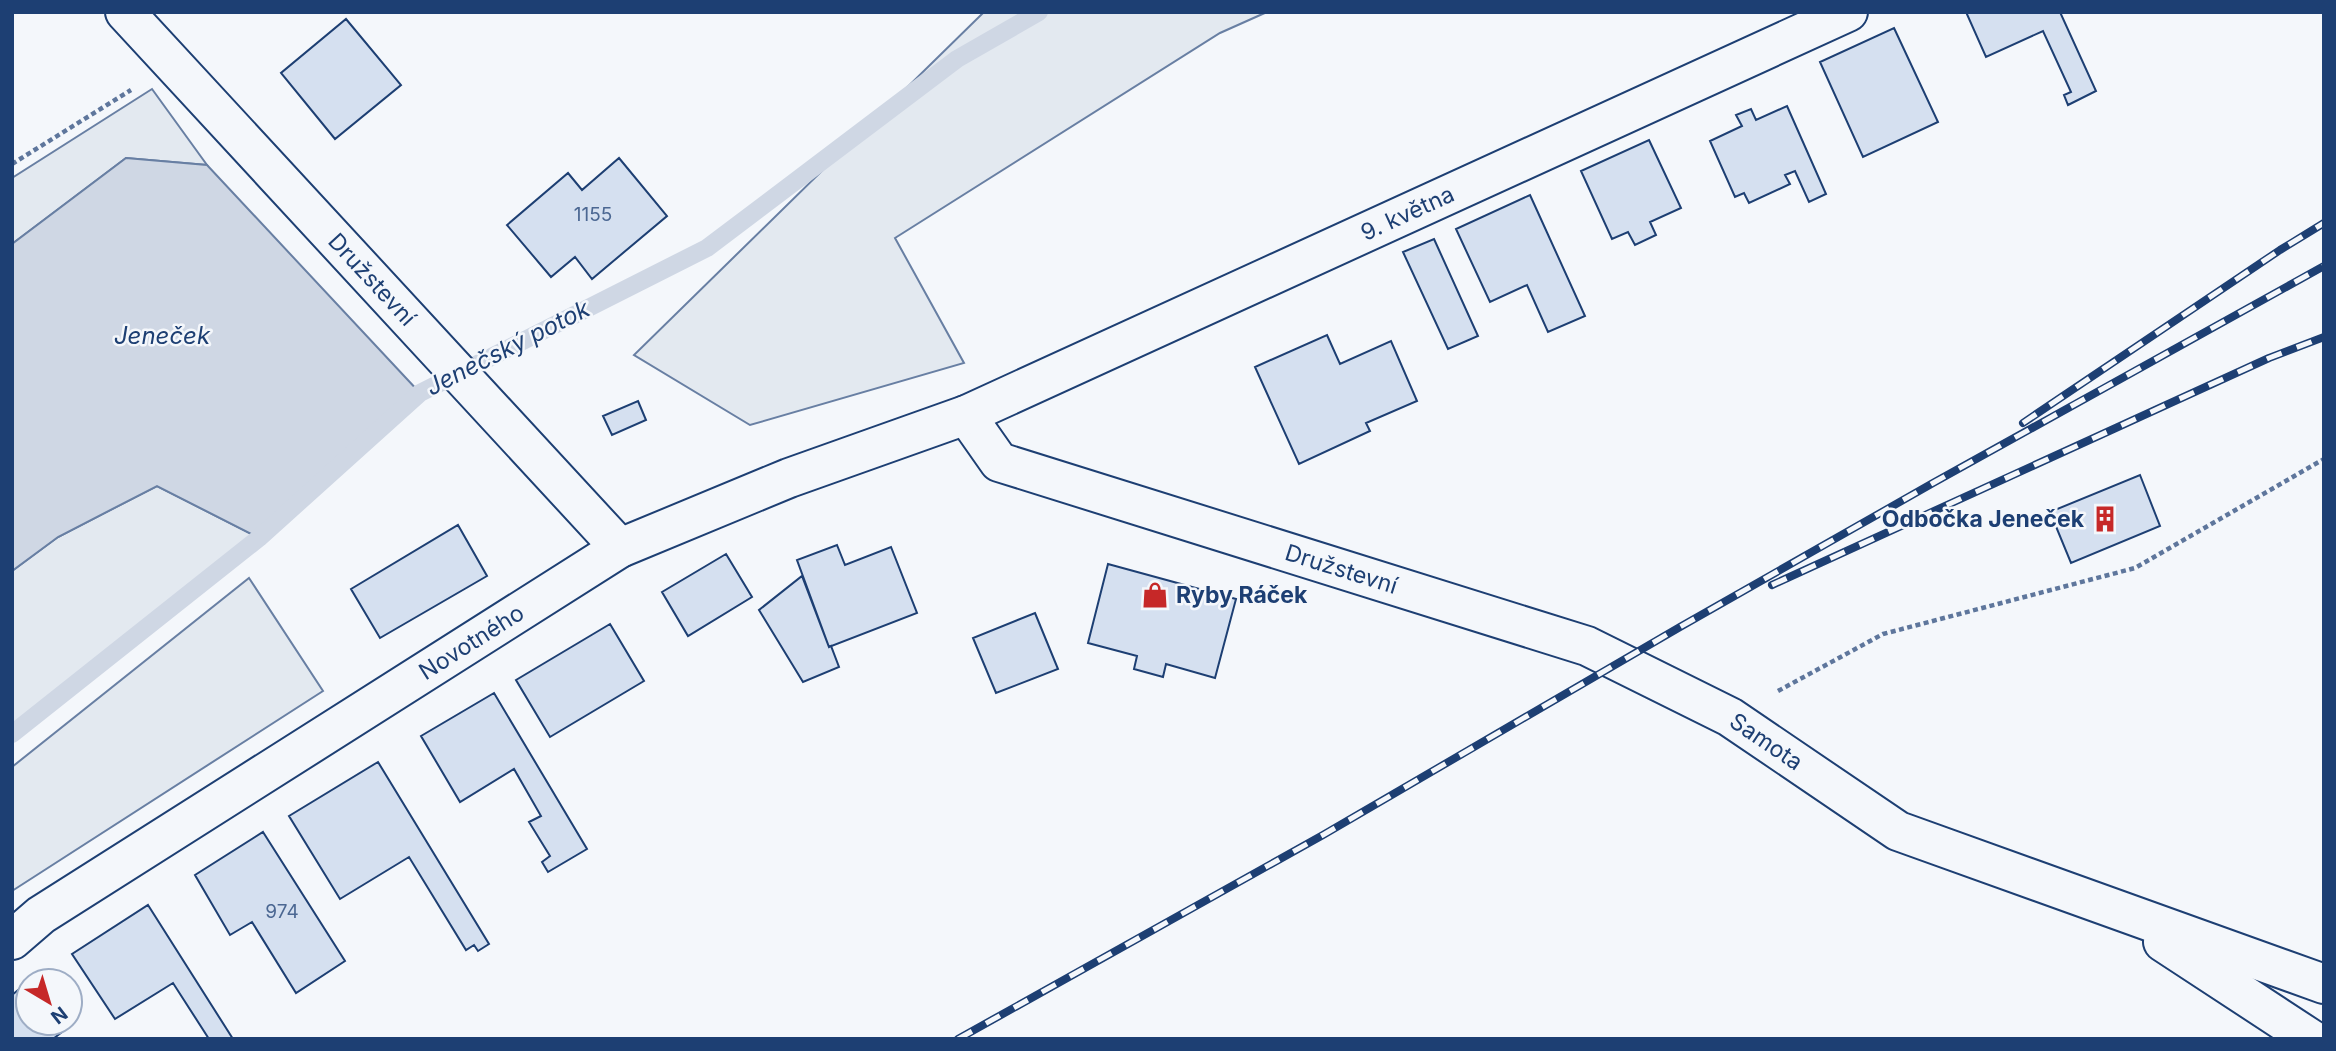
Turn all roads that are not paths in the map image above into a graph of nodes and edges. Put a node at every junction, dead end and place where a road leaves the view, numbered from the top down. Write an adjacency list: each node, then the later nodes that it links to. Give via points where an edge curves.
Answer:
1 (125, 12): 4 (street, Družstevní)
2 (1848, 12): 3 (street, 9. května)
3 (966, 415): 4 (street, Novotného, via 789,478); 5 (street, Družstevní, via 999,462 1587,646)
4 (620, 548): 7 (street, Novotného, via 52,908)
5 (1730, 717): 6 (street, Samota, via 1898,831)
6 (2112, 908): 8 (street, Samota); 9 (street)
7 (12, 940)
8 (2324, 984)
9 (2311, 1039)

